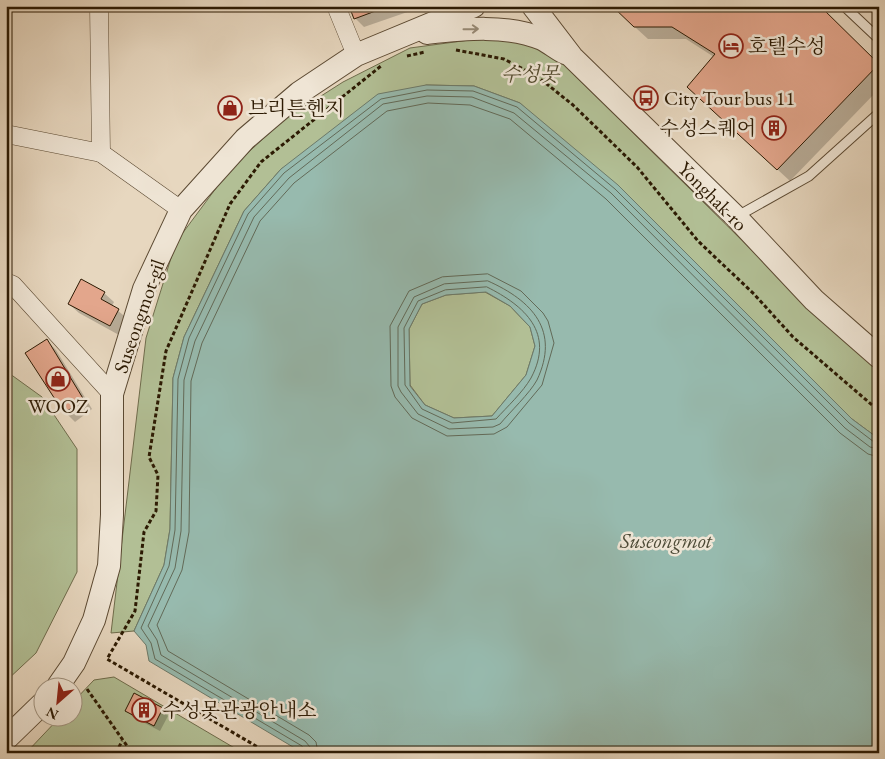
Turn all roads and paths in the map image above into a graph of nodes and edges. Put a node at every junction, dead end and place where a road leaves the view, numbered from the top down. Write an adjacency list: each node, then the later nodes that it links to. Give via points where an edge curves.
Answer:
1 (99, 6): 17 (street)
2 (336, 6): 11 (street)
3 (474, 6): 7 (street, Suseongmot-gil)
4 (533, 6): 13 (street, Yonghak-ro)
5 (552, 6): 13 (street)
6 (844, 6): 8 (lane)
7 (405, 35): 11 (street, Suseongmot-gil); 13 (street, one-way to 13, via 474,29 510,31 541,39)
8 (879, 39)
9 (447, 48): 23 (path, via 504,59 538,76 637,167 698,241 794,336)
10 (428, 52): 12 (path)
11 (356, 55): 18 (street, Suseongmot-gil, via 299,93 245,139)
12 (399, 57)
13 (572, 57): 19 (street, Yonghak-ro)
14 (382, 65): 31 (path, via 260,162 230,204 166,352 149,457 158,474 156,511 144,532 135,611 107,659)
15 (879, 113): 19 (lane, via 809,176)
16 (6, 134): 17 (street)
17 (101, 153): 18 (street)
18 (181, 210): 22 (street, Suseongmot-gil, via 144,289)
19 (736, 218): 21 (street, Yonghak-ro, via 814,300)
20 (6, 282): 22 (street, via 13,285)
21 (879, 357)
22 (112, 394): 24 (street, Suseongmot-gil, via 109,566 94,620)
23 (879, 411)
24 (65, 676)
25 (87, 689): 28 (path)
26 (32, 714): 27 (street)
27 (6, 739)
28 (122, 741): 29 (path); 30 (path)
29 (116, 753)
30 (132, 753)
31 (268, 753)

